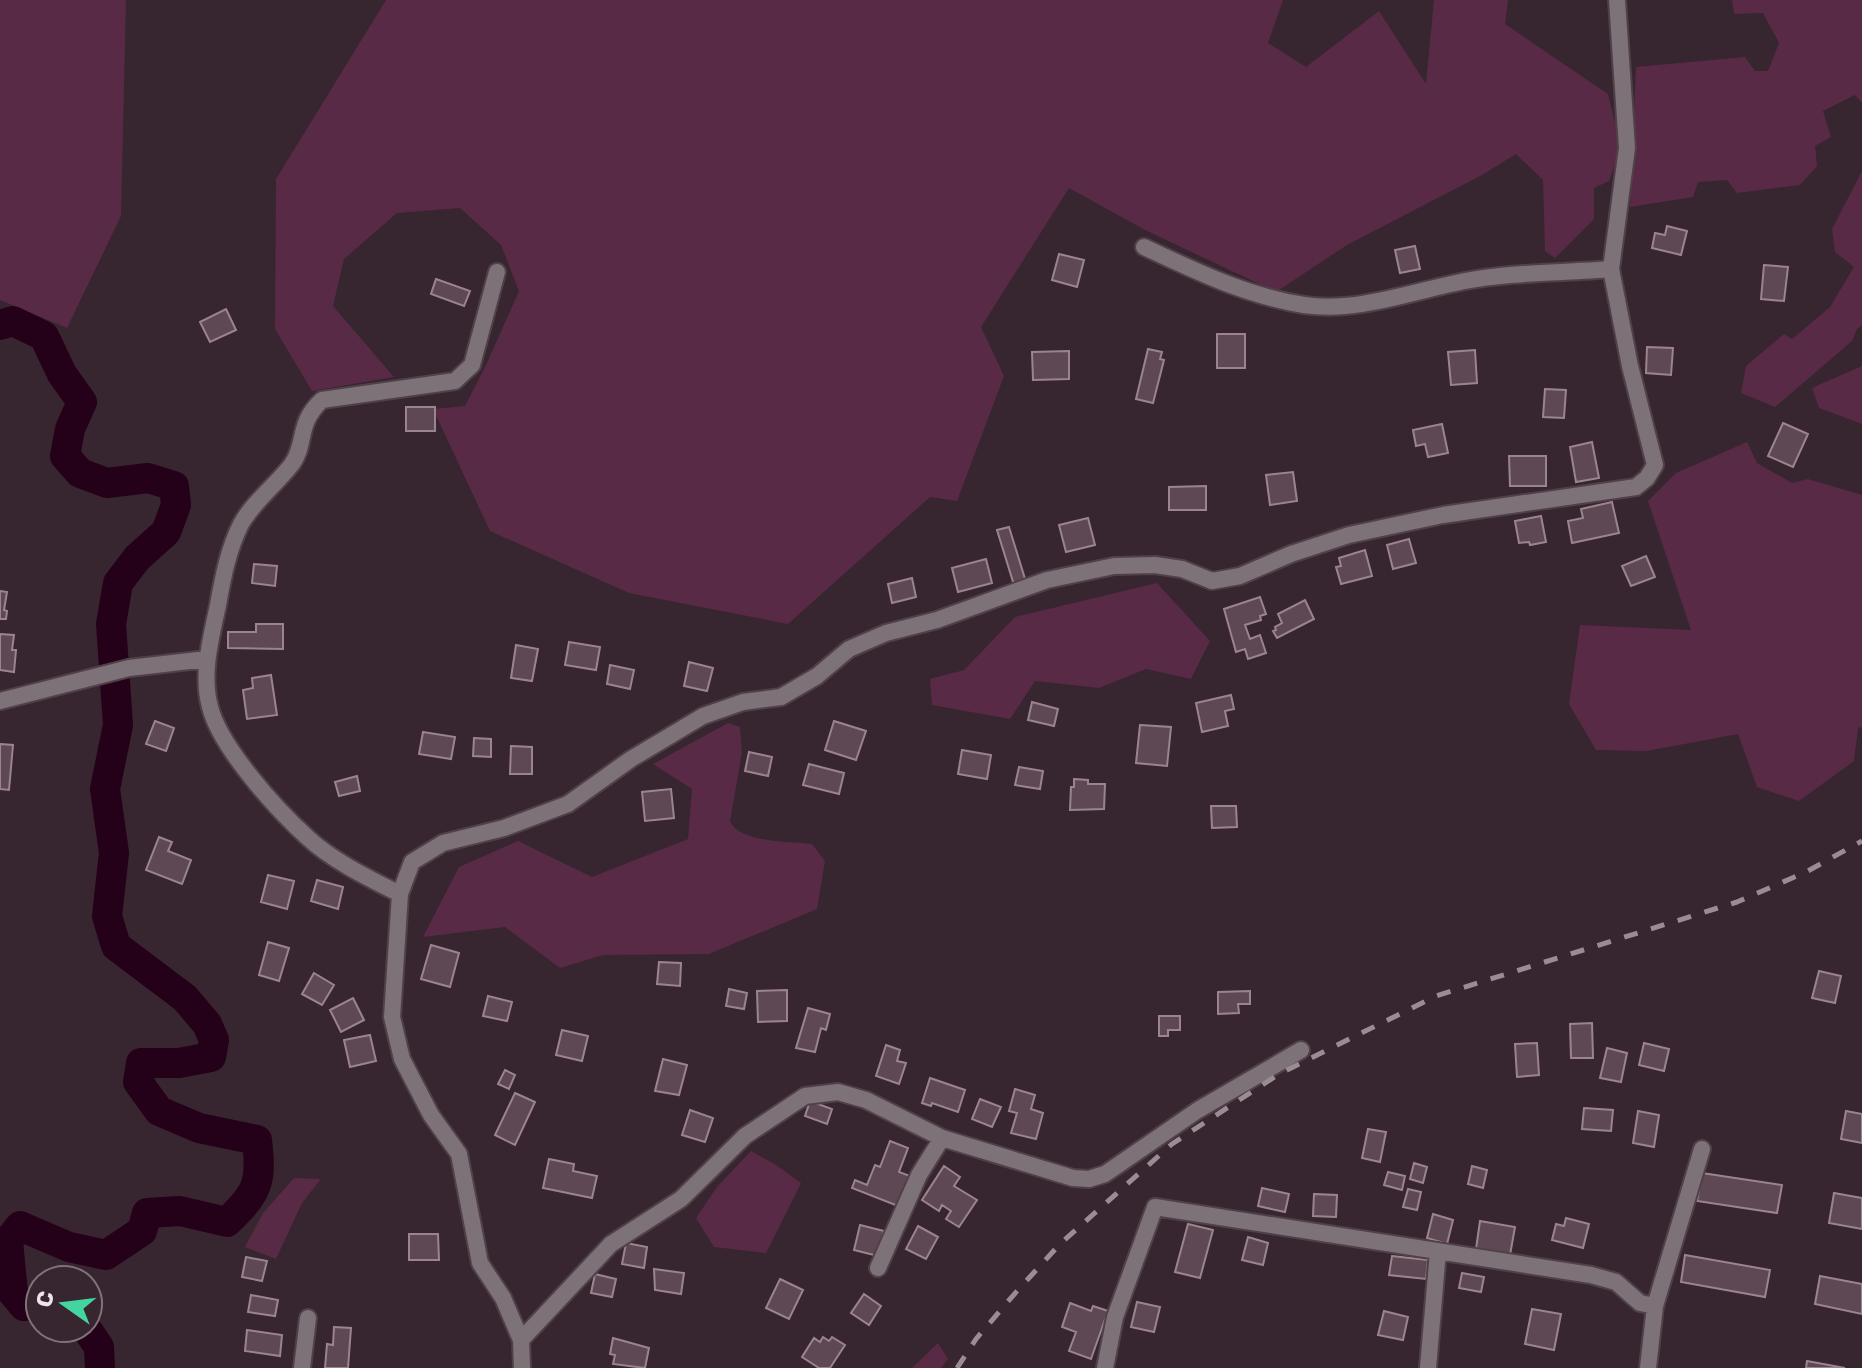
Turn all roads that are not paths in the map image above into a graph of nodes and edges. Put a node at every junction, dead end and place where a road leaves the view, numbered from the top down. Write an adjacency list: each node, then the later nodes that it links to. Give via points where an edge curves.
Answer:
1 (1617, 0): 3 (street, via 1627,148)
2 (1144, 247): 3 (street, via 1214,280 1306,305 1386,299 1468,280)
3 (1611, 269): 7 (street, via 1655,465 1636,487 1349,535 1226,579 1212,581 1155,565 1114,566 1047,580 886,633 849,649 781,697 743,702 703,716 568,804 427,851 412,862)
4 (497, 272): 5 (street, via 465,374 455,381 322,400 312,410 294,461 243,520 235,537)
5 (207, 659): 6 (street, via 129,668); 7 (street, via 210,708 240,765 308,838)
6 (0, 701)
7 (400, 894): 15 (street, via 392,1017 402,1059 459,1154 480,1263)
8 (1301, 1050): 9 (street, via 1198,1110 1105,1174 1089,1179)
9 (942, 1138): 12 (street, via 919,1175); 15 (street, via 866,1100 838,1092 805,1096 745,1136 681,1199 611,1244)
10 (1702, 1149): 13 (street)
11 (1438, 1251): 13 (street, via 1591,1275 1616,1282 1640,1303); 18 (street, via 1155,1207 1115,1317); 19 (street)
12 (878, 1268)
13 (1655, 1306): 20 (street)
14 (308, 1318): 16 (street)
15 (521, 1340): 17 (street)
16 (302, 1368)
17 (522, 1368)
18 (1105, 1368)
19 (1428, 1368)
20 (1648, 1368)

